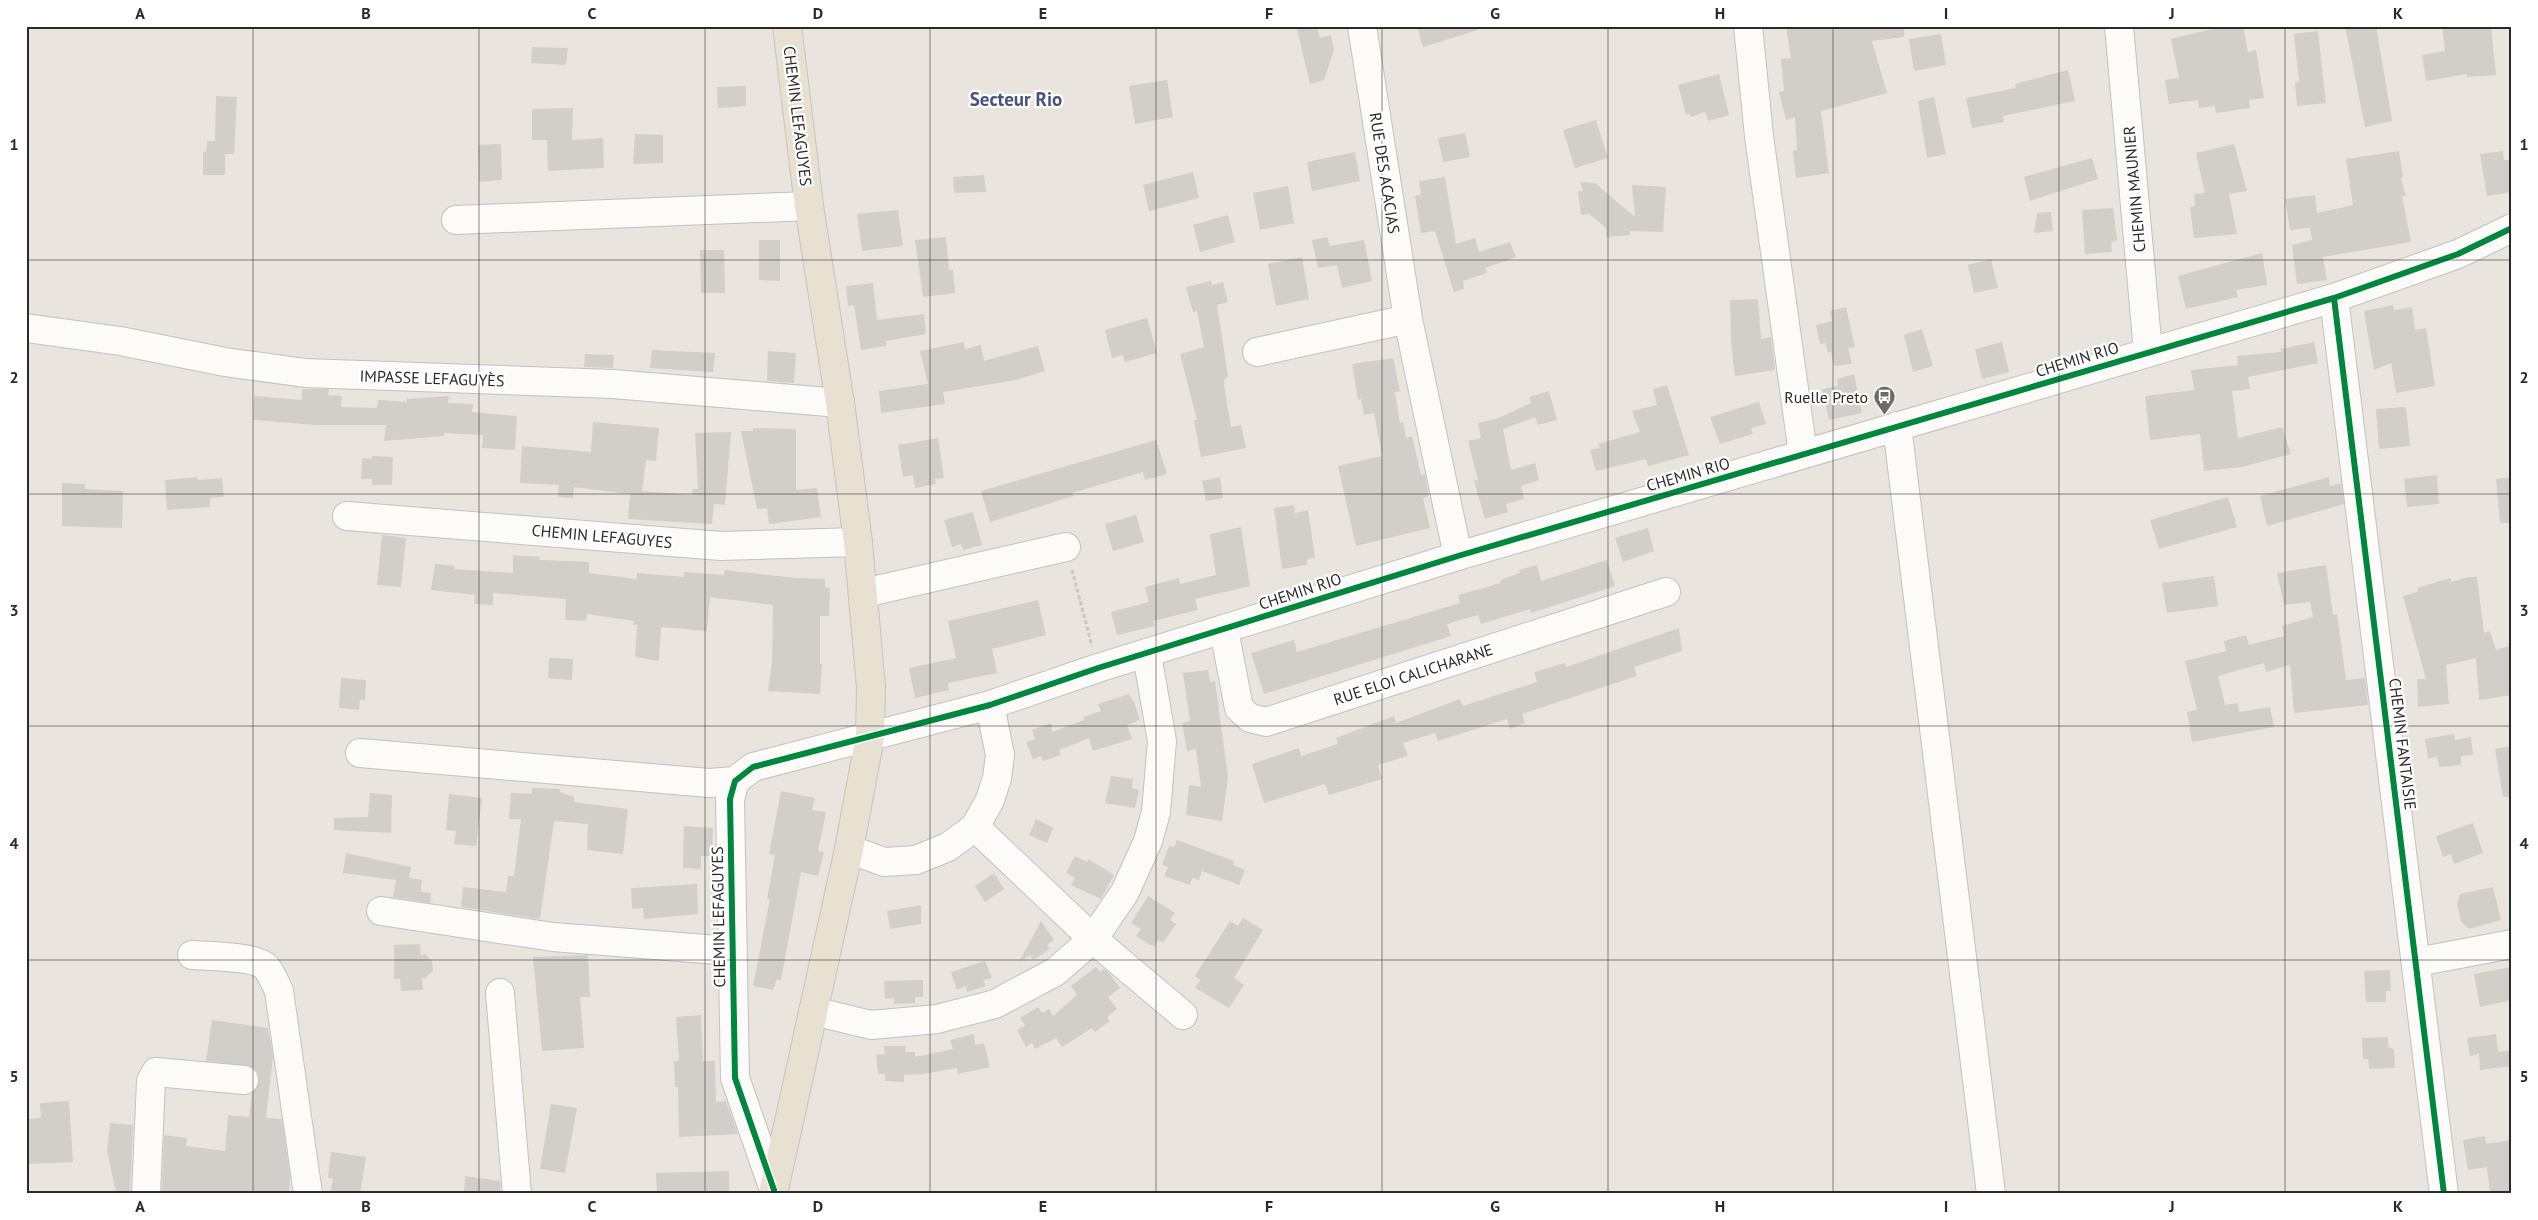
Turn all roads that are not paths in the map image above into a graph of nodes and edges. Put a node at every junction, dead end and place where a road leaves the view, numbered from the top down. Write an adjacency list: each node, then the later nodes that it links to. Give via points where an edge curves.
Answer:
1 (787, 26): 5 (main road, CHEMIN LEFAGUYES)
2 (1362, 26): 9 (street, RUE DES ACACIAS)
3 (1748, 26): 15 (street, via 1759,136)
4 (2119, 26): 12 (street, CHEMIN MAUNIER)
5 (809, 206): 6 (street, CHEMIN LEFAGUYES); 13 (main road, CHEMIN LEFAGUYES)
6 (456, 220)
7 (2512, 228): 8 (street, CHEMIN RIO, via 2458,254)
8 (2334, 298): 12 (street, CHEMIN RIO); 35 (street, CHEMIN FANTAISIE)
9 (1408, 319): 11 (street); 19 (street, RUE DES ACACIAS)
10 (26, 328): 13 (street, IMPASSE LEFAGUYÈS, via 305,373 613,384)
11 (1257, 352)
12 (2148, 352): 14 (street, CHEMIN RIO)
13 (840, 404): 17 (main road, CHEMIN LEFAGUYES)
14 (1897, 426): 15 (street, CHEMIN RIO); 44 (street)
15 (1803, 454): 19 (street, CHEMIN RIO)
16 (347, 516): 17 (street, CHEMIN LEFAGUYES, via 722,546)
17 (858, 542): 20 (main road, CHEMIN LEFAGUYES)
18 (1066, 547): 20 (street)
19 (1458, 556): 22 (street, CHEMIN RIO)
20 (864, 592): 25 (main road, CHEMIN LEFAGUYES, via 871,687)
21 (1666, 592): 22 (street, RUE ELOI CALICHARANE, via 1266,722 1250,718 1239,708)
22 (1224, 630): 23 (street, CHEMIN RIO)
23 (1147, 655): 24 (street, CHEMIN RIO); 31 (street, via 1162,741 1156,812 1148,841 1125,892)
24 (990, 705): 25 (street, CHEMIN RIO); 28 (street, via 1000,755 990,800)
25 (870, 737): 27 (street, via 753,767); 29 (main road, CHEMIN LEFAGUYES)
26 (360, 753): 27 (street, via 709,783)
27 (735, 781): 33 (street, CHEMIN LEFAGUYES, via 730,799)
28 (975, 827): 29 (street, via 948,848 916,860 884,862); 31 (street)
29 (849, 849): 37 (main road, CHEMIN LEFAGUYES)
30 (381, 911): 33 (street, CHEMIN LEFAGUYES, via 554,937)
31 (1093, 940): 37 (street, via 1055,972 995,1004 937,1019 871,1025); 38 (street)
32 (2512, 944): 35 (street)
33 (731, 951): 40 (street, CHEMIN LEFAGUYES, via 735,1078)
34 (192, 954): 42 (street, via 247,959 264,965 272,976 279,991)
35 (2417, 962): 45 (street, CHEMIN FANTAISIE)
36 (500, 993): 43 (street)
37 (813, 1011): 40 (main road, CHEMIN LEFAGUYES)
38 (1183, 1015)
39 (244, 1080): 41 (street, via 156,1072 150,1081)
40 (774, 1192)
41 (146, 1194)
42 (308, 1194)
43 (517, 1194)
44 (1991, 1194)
45 (2444, 1194)

